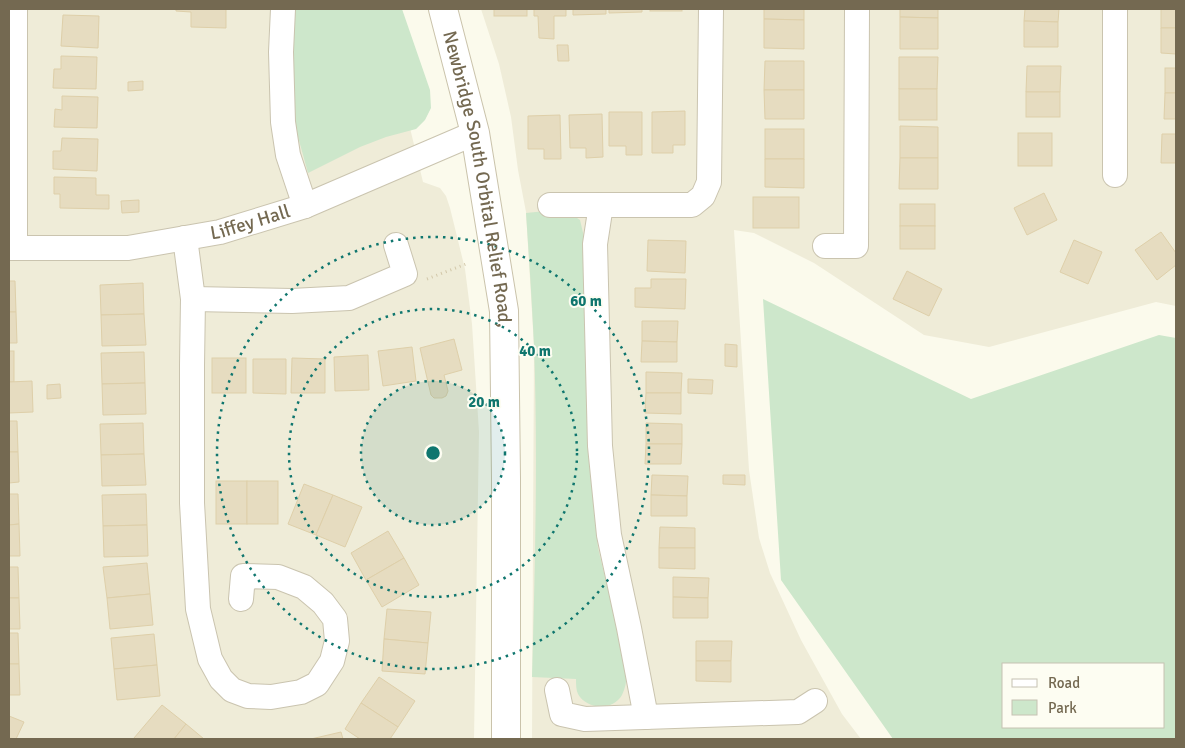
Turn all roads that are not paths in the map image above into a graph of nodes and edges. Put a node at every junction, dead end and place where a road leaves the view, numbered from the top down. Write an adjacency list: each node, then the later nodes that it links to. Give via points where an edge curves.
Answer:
1 (15, 9): 15 (street)
2 (283, 9): 11 (street, via 283,122 288,155)
3 (443, 9): 7 (street, Newbridge South Orbital Relief Road,)
4 (710, 9): 10 (street, via 709,182 703,196 692,205)
5 (857, 9): 14 (street, via 856,246)
6 (1115, 9): 8 (street)
7 (475, 133): 11 (street, Liffey Hall); 21 (street, Newbridge South Orbital Relief Road,, via 504,311)
8 (1115, 175)
9 (550, 205): 10 (street)
10 (601, 205): 20 (street, via 595,244 600,446 609,535)
11 (305, 206): 12 (street, Liffey Hall, via 220,232)
12 (185, 238): 15 (street, Liffey Hall, via 128,248); 16 (street)
13 (396, 245): 16 (street, via 405,274 349,298)
14 (825, 246)
15 (12, 248)
16 (193, 299): 17 (street, via 192,503 198,609 210,659 221,679 232,690 248,696 279,696 302,692 317,684 332,661 338,641 334,619 323,603 304,587 278,577 243,576)
17 (241, 599)
18 (557, 690): 20 (street, via 562,714 585,719)
19 (815, 701): 20 (street, via 798,712)
20 (646, 717)
21 (506, 739)

